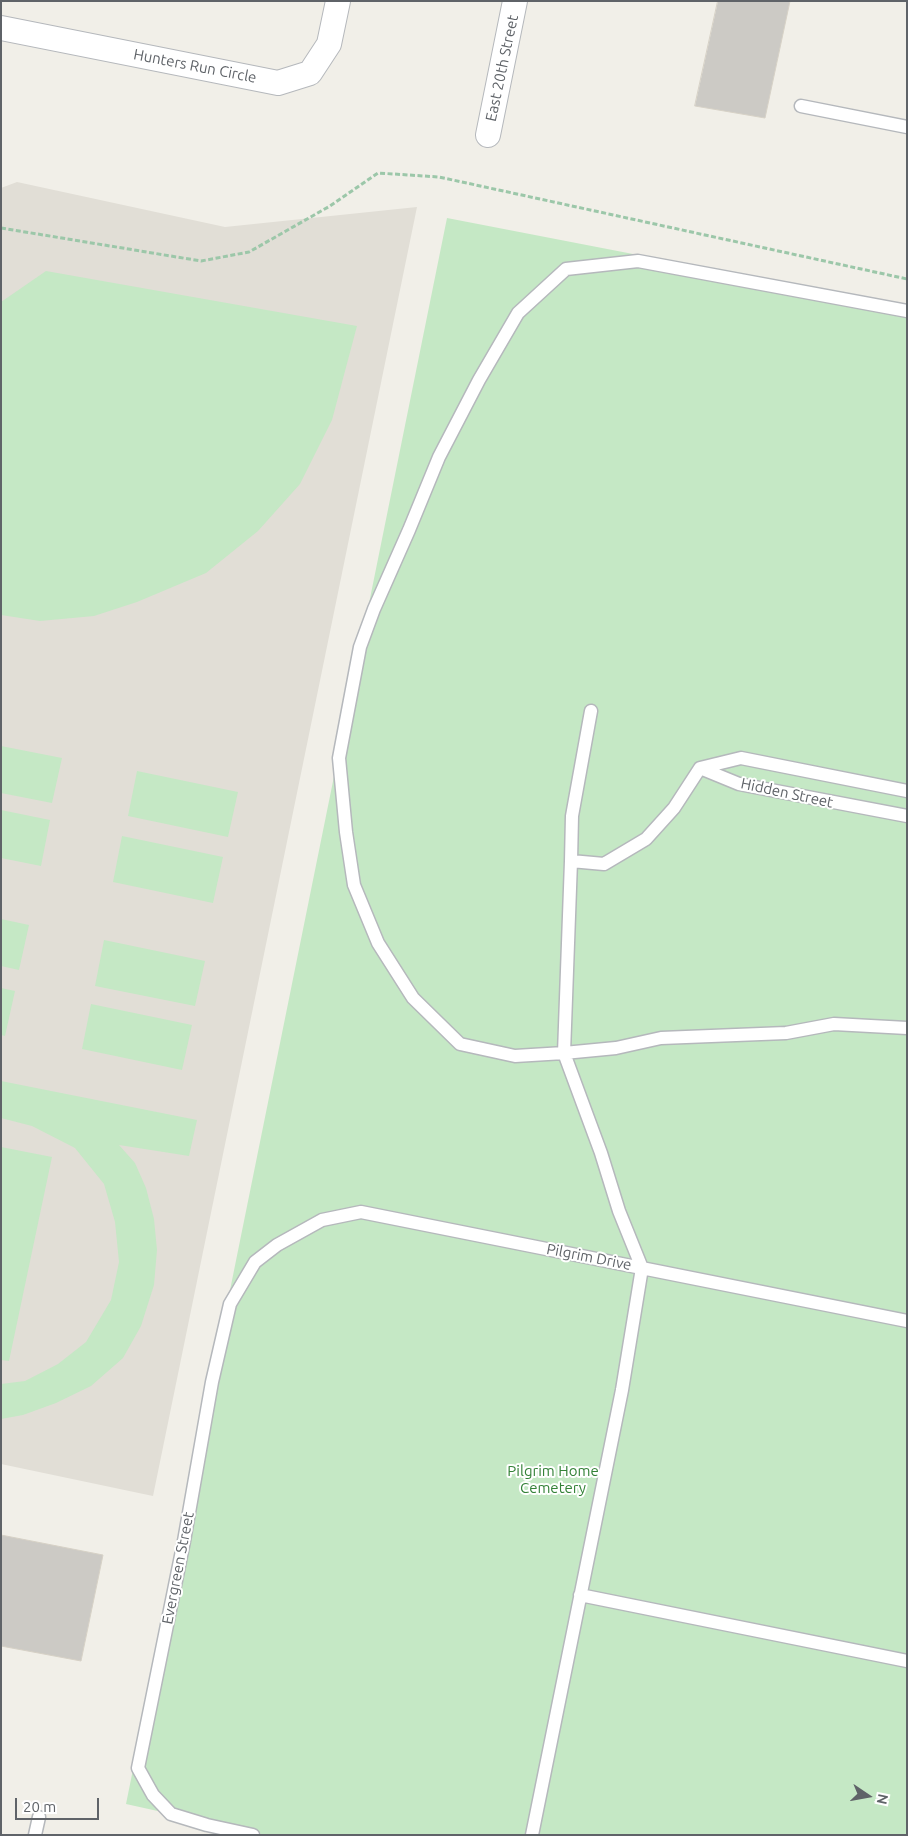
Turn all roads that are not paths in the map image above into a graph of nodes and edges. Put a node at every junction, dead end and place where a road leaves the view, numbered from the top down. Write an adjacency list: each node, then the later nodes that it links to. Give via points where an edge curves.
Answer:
1 (338, 1): 3 (street, Hunters Run Circle, via 329,44 310,73 278,83)
2 (515, 1): 6 (street, East 20th Street)
3 (1, 28)
4 (801, 106): 5 (lane)
5 (907, 127)
6 (488, 135)
7 (907, 311): 14 (lane, via 638,261 566,269 518,313 439,457 360,647 339,758 354,885 378,943 413,998 460,1044 515,1056)
8 (591, 711): 12 (lane, via 572,816)
9 (700, 768): 10 (lane, Hidden Street, via 741,758); 11 (lane, Hidden Street, via 739,784); 12 (lane, via 674,808 646,839 604,864)
10 (907, 791)
11 (907, 816)
12 (571, 861): 14 (lane)
13 (907, 1028): 14 (lane, via 834,1024 786,1033 661,1038 616,1048)
14 (564, 1053): 16 (lane)
15 (277, 1245): 16 (lane, Pilgrim Drive, via 322,1220 361,1212); 22 (lane, Evergreen Street, via 255,1262 230,1304 138,1768 153,1795 171,1814)
16 (642, 1268): 17 (lane, Pilgrim Drive); 18 (lane, via 622,1390)
17 (907, 1321)
18 (580, 1595): 19 (lane); 23 (lane)
19 (907, 1661)
20 (39, 1817): 21 (lane)
21 (35, 1835)
22 (253, 1835)
23 (532, 1835)

